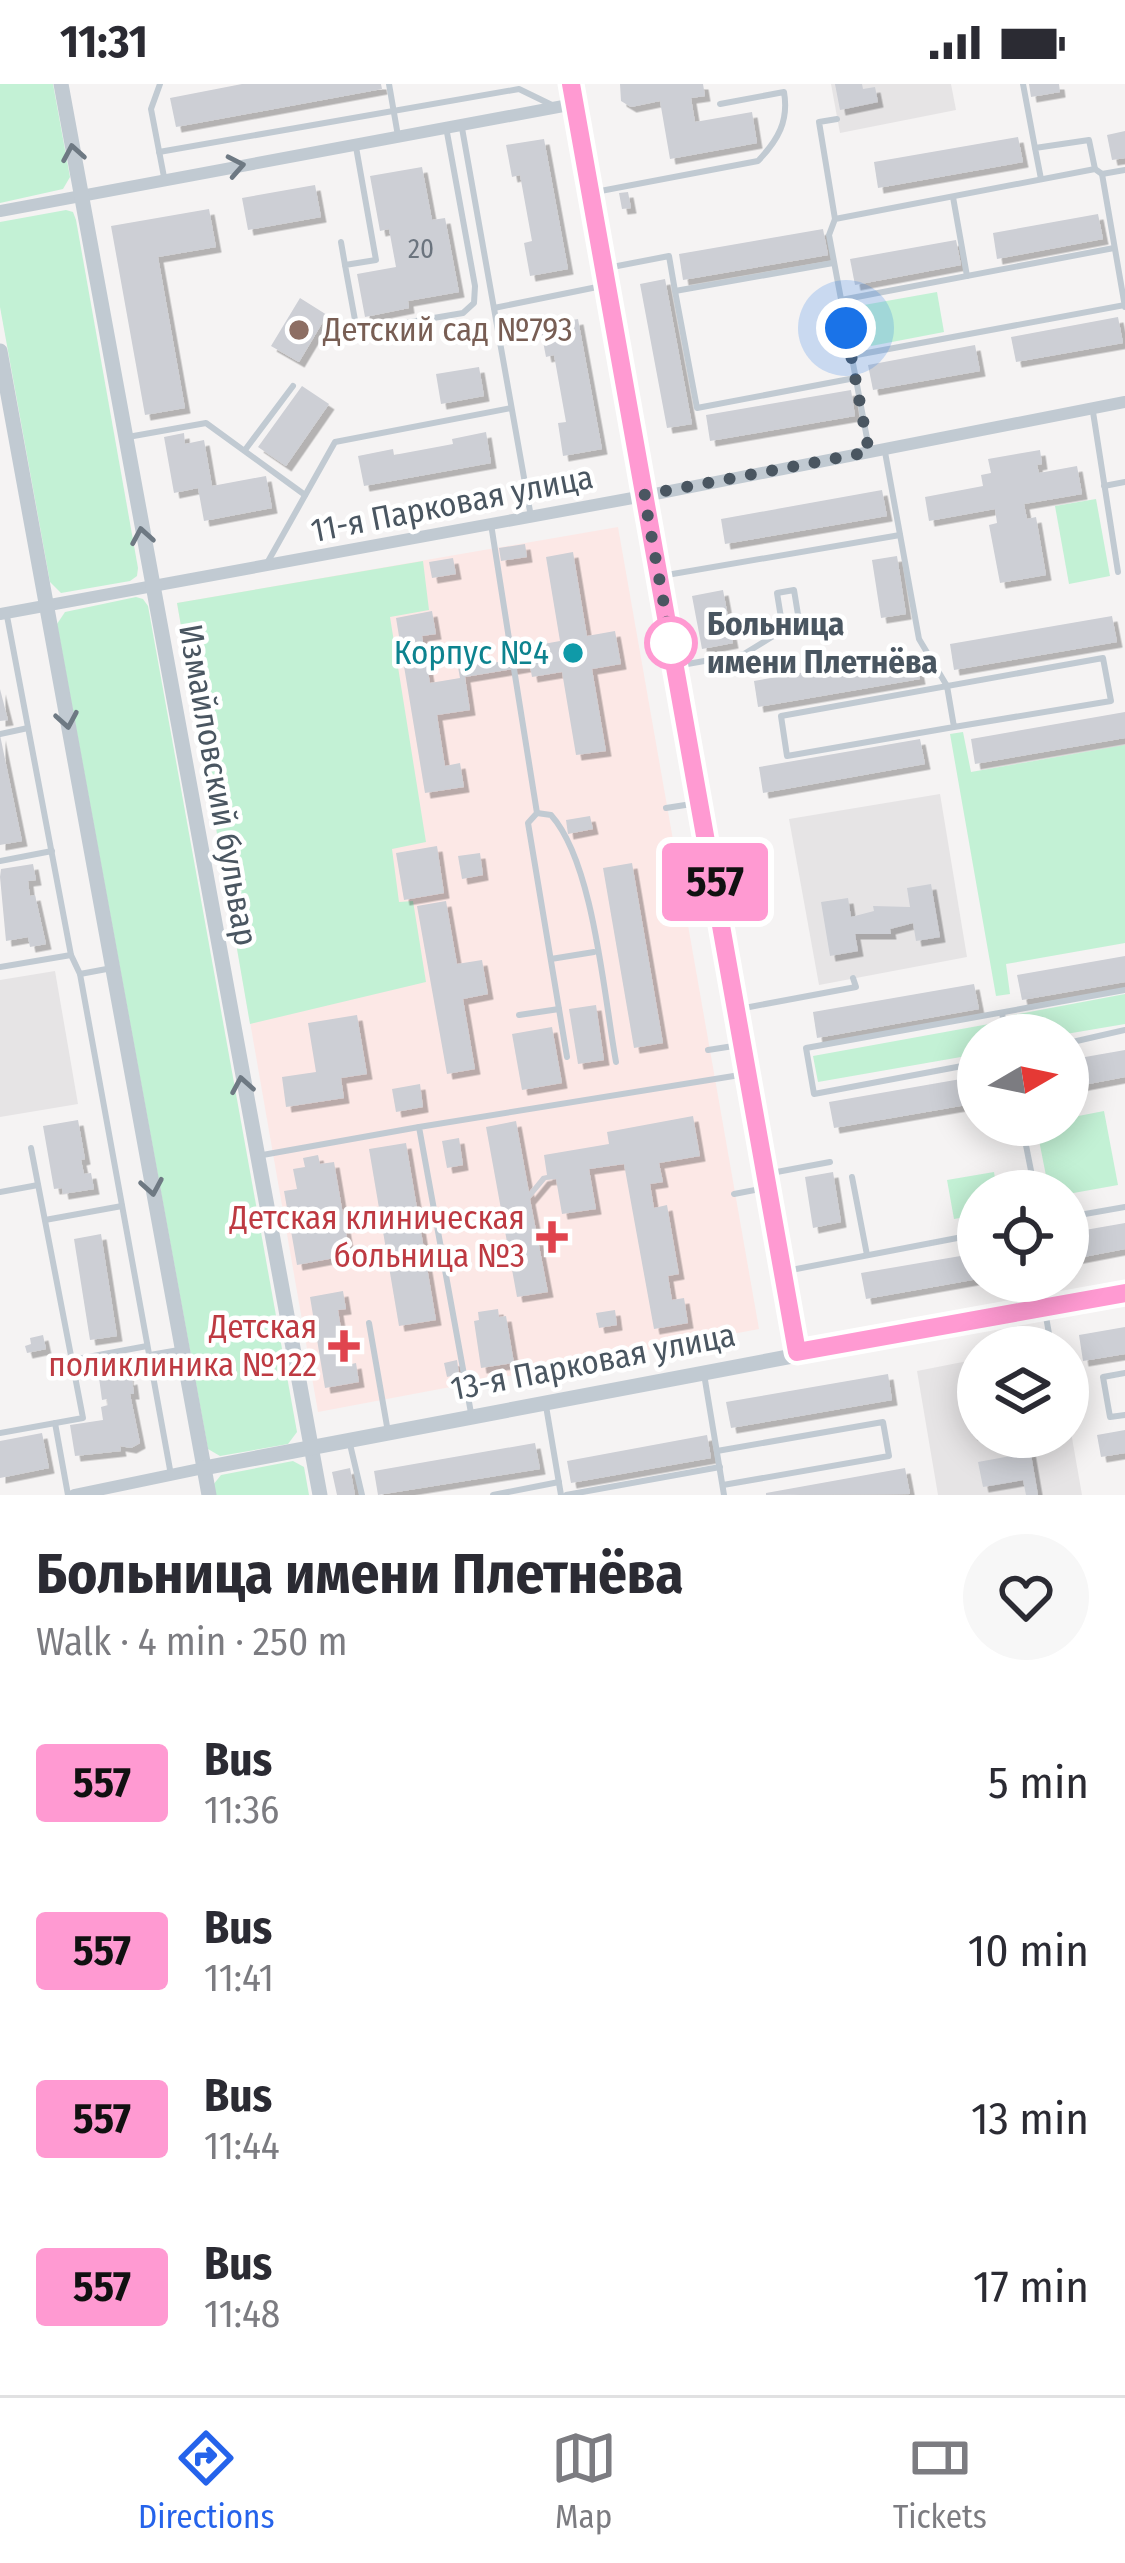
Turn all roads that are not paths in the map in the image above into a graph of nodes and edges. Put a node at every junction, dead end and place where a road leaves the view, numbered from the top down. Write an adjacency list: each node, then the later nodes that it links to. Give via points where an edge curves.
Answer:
1 (61, 84): 22 (street, Измайловский бульвар, one-way to 1)
2 (160, 84): 16 (lane, via 151,109)
3 (389, 84): 9 (lane)
4 (571, 84): 6 (street)
5 (1023, 84): 15 (lane)
6 (574, 104): 8 (street); 21 (street)
7 (720, 104): 21 (lane, via 784,92 788,112 758,161)
8 (556, 107): 9 (lane, via 518,89); 11 (street)
9 (394, 112): 13 (lane); 16 (lane)
10 (837, 118): 25 (lane, via 819,122)
11 (462, 124): 12 (street); 36 (lane)
12 (446, 127): 13 (street); 29 (lane, via 474,303 464,314 357,331)
13 (398, 136): 14 (street)
14 (356, 143): 20 (street, one-way to 14); 29 (lane, via 376,260)
15 (1035, 148): 18 (lane, via 1089,140); 19 (lane)
16 (159, 152): 20 (lane)
17 (1125, 170): 18 (lane)
18 (1098, 171): 19 (lane); 27 (lane)
19 (1041, 179): 23 (lane)
20 (164, 180): 22 (street)
21 (590, 193): 30 (street)
22 (80, 196): 24 (street); 44 (street, Измайловский бульвар)
23 (953, 196): 25 (lane); 31 (lane)
24 (0, 212)
25 (835, 219): 28 (lane)
26 (341, 242): 29 (lane)
27 (1114, 248): 31 (lane); 35 (lane)
28 (834, 262): 33 (lane); 34 (lane)
29 (345, 265)
30 (604, 269): 32 (street); 33 (lane, via 669,256)
31 (967, 276): 34 (lane)
32 (607, 285): 36 (lane); 51 (street)
33 (675, 291): 39 (lane, via 697,408)
34 (842, 300): 38 (lane)
35 (1125, 307): 38 (lane)
36 (494, 308): 42 (lane)
37 (0, 351): 59 (street)
38 (851, 356): 39 (lane)
39 (855, 377): 47 (lane)
40 (293, 386): 46 (lane)
41 (1125, 402): 43 (street, 11-я Парковая улица)
42 (511, 407): 50 (lane, via 335,442); 52 (lane)
43 (1092, 408): 45 (street, 11-я Парковая улица); 49 (lane)
44 (124, 437): 46 (lane, via 206,423); 58 (street, Измайловский бульвар, one-way to 44)
45 (885, 449): 47 (street, 11-я Парковая улица); 54 (lane)
46 (244, 451): 50 (lane)
47 (869, 452): 51 (street, 11-я Парковая улица)
48 (1125, 482): 49 (lane)
49 (1104, 485): 56 (lane)
50 (305, 495): 55 (lane)
51 (644, 495): 52 (street, 11-я Парковая улица); 57 (street)
52 (531, 517): 53 (street, 11-я Парковая улица)
53 (491, 524): 55 (street, 11-я Парковая улица); 62 (lane)
54 (900, 535): 57 (lane); 65 (lane, via 919,639)
55 (265, 566): 58 (street, 11-я Парковая улица)
56 (1118, 572)
57 (659, 577): 63 (street)
58 (152, 586): 59 (street, 11-я Парковая улица); 98 (street, Измайловский бульвар, one-way to 58)
59 (46, 605): 60 (street, 11-я Парковая улица); 78 (street, one-way to 78)
60 (2, 612): 67 (lane)
61 (784, 630): 61 (lane, via 777,593 794,590 800,627); 63 (lane, via 744,654)
62 (512, 658)
63 (676, 666): 69 (street)
64 (514, 669): 71 (lane)
65 (947, 686): 66 (lane); 66 (lane, via 1102,658 1111,701); 66 (lane, via 781,716 784,739 788,756)
66 (954, 727)
67 (28, 728): 68 (lane); 72 (lane)
68 (0, 734)
69 (701, 802): 70 (lane); 83 (street)
70 (666, 808)
71 (537, 813): 74 (lane, via 562,826 578,862); 76 (lane, via 528,823)
72 (52, 851): 73 (lane); 75 (lane)
73 (0, 861)
74 (596, 951): 76 (lane); 93 (lane)
75 (71, 955): 77 (lane); 79 (lane)
76 (550, 959): 82 (lane)
77 (0, 968)
78 (112, 968): 79 (lane); 117 (street, one-way to 117)
79 (80, 974): 105 (lane)
80 (854, 978): 83 (lane, via 856,987)
81 (1125, 990): 84 (lane)
82 (559, 1009): 86 (lane); 92 (lane)
83 (737, 1010): 90 (street)
84 (1002, 1013): 85 (lane)
85 (996, 1014)
86 (520, 1015)
87 (957, 1021): 94 (lane, via 806,1048 814,1094)
88 (1125, 1030): 89 (lane)
89 (1089, 1038)
90 (744, 1044): 91 (lane); 95 (street)
91 (708, 1050)
92 (567, 1057)
93 (616, 1062)
94 (957, 1067)
95 (749, 1073): 96 (lane); 101 (street)
96 (419, 1126): 98 (lane); 125 (lane)
97 (31, 1148): 102 (lane)
98 (254, 1156): 130 (street, Измайловский бульвар)
99 (830, 1162): 101 (lane)
100 (852, 1177): 110 (lane)
101 (767, 1181): 104 (lane); 111 (street)
102 (38, 1185): 103 (lane); 108 (lane)
103 (0, 1192)
104 (734, 1194)
105 (122, 1207): 108 (lane); 118 (lane)
106 (1125, 1207): 107 (lane)
107 (1089, 1213)
108 (45, 1220): 120 (lane)
109 (957, 1238): 110 (lane)
110 (867, 1256): 111 (lane)
111 (782, 1271): 119 (street)
112 (1125, 1293): 114 (street, 13-я Парковая улица)
113 (1050, 1302): 114 (lane)
114 (1050, 1306): 116 (lane); 119 (street, 13-я Парковая улица)
115 (369, 1323): 128 (lane)
116 (1051, 1326)
117 (182, 1350): 118 (lane); 133 (street)
118 (148, 1351): 120 (lane); 134 (lane)
119 (797, 1352): 121 (street, 13-я Парковая улица)
120 (72, 1360): 126 (lane, via 83,1418)
121 (703, 1370): 123 (street, 13-я Парковая улица); 131 (lane)
122 (1125, 1373): 124 (lane, via 1103,1377 1110,1418)
123 (545, 1403): 125 (street, 13-я Парковая улица); 135 (lane)
124 (1125, 1415)
125 (472, 1417): 128 (street, 13-я Парковая улица)
126 (55, 1424): 127 (lane); 137 (lane)
127 (0, 1433)
128 (389, 1433): 129 (street, 13-я Парковая улица)
129 (349, 1441): 130 (street, 13-я Парковая улица); 140 (lane)
130 (311, 1448): 133 (street, 13-я Парковая улица); 139 (street, Измайловский бульвар)
131 (717, 1451): 132 (lane); 136 (lane, via 883,1422 889,1456)
132 (720, 1466): 136 (lane); 142 (lane)
133 (204, 1468): 134 (street, 13-я Парковая улица); 138 (street)
134 (171, 1474): 137 (street, 13-я Парковая улица)
135 (559, 1482): 141 (lane); 142 (lane)
136 (723, 1484): 143 (lane)
137 (71, 1495)
138 (208, 1495)
139 (320, 1495)
140 (362, 1495)
141 (493, 1495)
142 (564, 1495)
143 (724, 1495)

